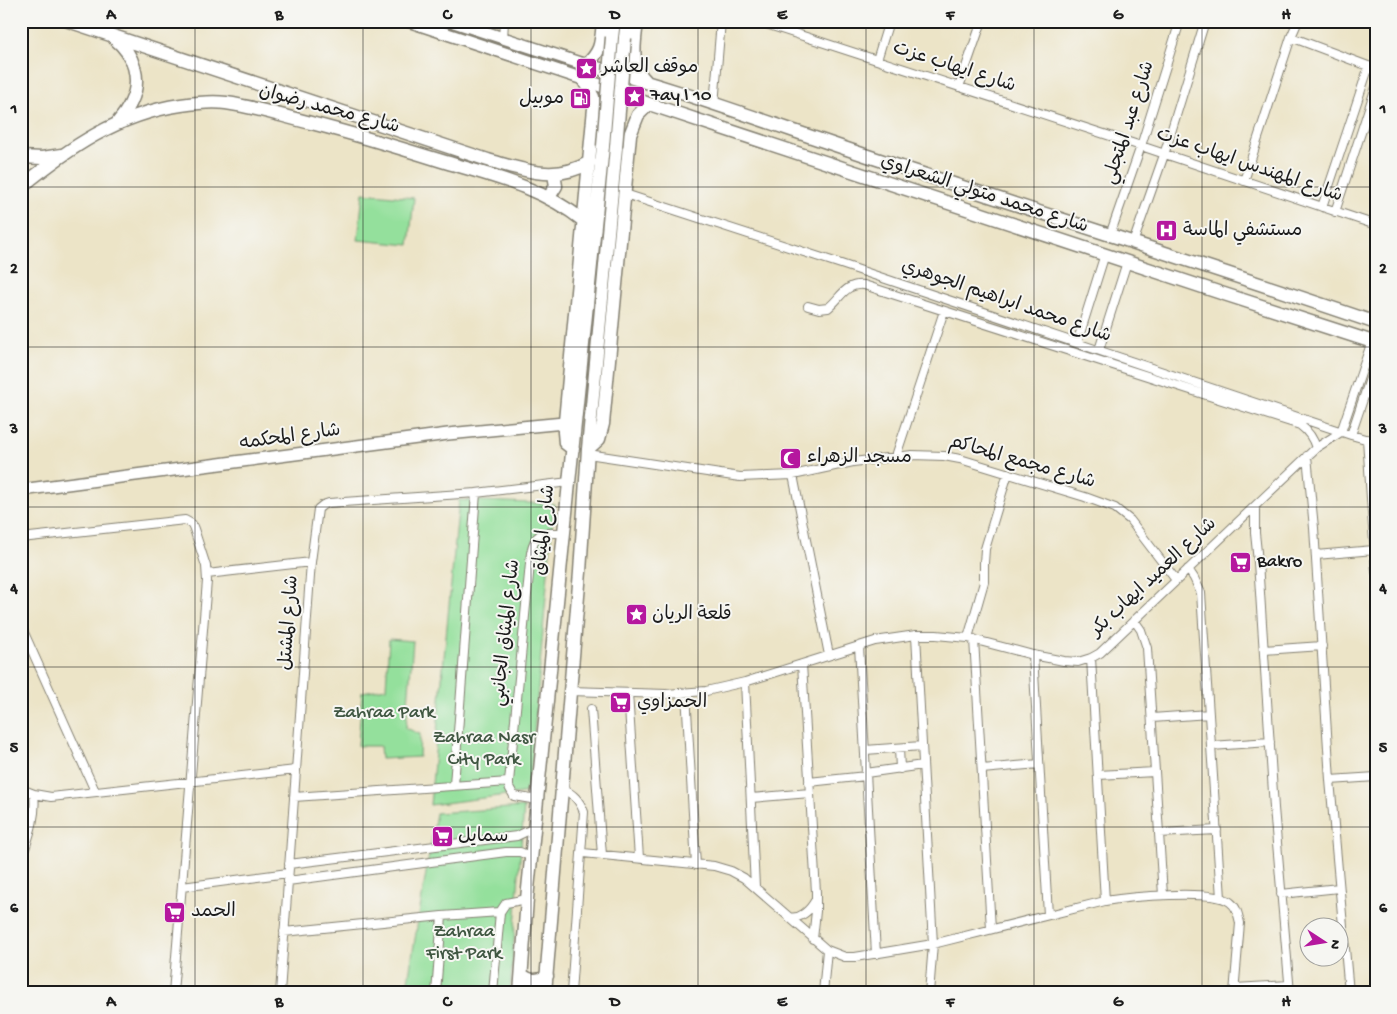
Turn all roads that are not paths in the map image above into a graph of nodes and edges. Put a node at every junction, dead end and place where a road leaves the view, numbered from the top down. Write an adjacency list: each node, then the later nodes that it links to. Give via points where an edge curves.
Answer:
1 (68, 21): 16 (main road, شارع محمد رضوان)
2 (408, 21): 24 (street)
3 (451, 21): 18 (street)
4 (504, 21): 18 (street)
5 (603, 21): 19 (main road)
6 (614, 21): 72 (main road, شارع الميثاق, bridge)
7 (626, 21): 73 (main road, شارع الميثاق, bridge)
8 (636, 21): 20 (main road)
9 (721, 21): 29 (street)
10 (758, 21): 21 (street, شارع ايهاب عزت)
11 (889, 21): 21 (street)
12 (982, 21): 26 (street)
13 (1180, 21): 37 (street, شارع عبد المتجلي)
14 (1205, 21): 39 (street)
15 (1298, 21): 17 (street)
16 (112, 36): 32 (main road, via 129,54 136,78 131,102); 42 (main road, شارع محمد رضوان, via 488,160 527,171)
17 (1291, 37): 23 (street); 43 (street)
18 (503, 39): 22 (street)
19 (602, 41): 20 (main road, via 614,51); 22 (main road, via 598,53)
20 (634, 48): 25 (main road, via 637,69)
21 (877, 60): 26 (street, شارع ايهاب عزت)
22 (586, 65): 25 (main road, شارع محمد متولي الشعراوي)
23 (1372, 68): 47 (street)
24 (583, 79): 28 (main road, شارع محمد متولي الشعراوي); 33 (main road, via 594,103)
25 (646, 81): 29 (main road, شارع محمد متولي الشعراوي)
26 (959, 87): 37 (street, شارع ايهاب عزت)
27 (1376, 87): 48 (street)
28 (648, 104): 34 (main road); 35 (main road, شارع محمد متولي الشعراوي)
29 (714, 105): 30 (main road, شارع محمد متولي الشعراوي)
30 (731, 110): 31 (main road, شارع محمد متولي الشعراوي); 35 (main road, via 736,116 735,124)
31 (756, 118): 36 (main road, via 746,125); 51 (main road, شارع محمد متولي الشعراوي)
32 (118, 122): 38 (main road, شارع محمد رضوان); 46 (main road, شارع محمد رضوان, via 164,108 224,102 363,137 508,180)
33 (593, 126): 34 (main road, via 612,121); 41 (main road)
34 (631, 128): 45 (main road)
35 (726, 130): 36 (main road, شارع محمد متولي الشعراوي)
36 (750, 138): 53 (main road, شارع محمد متولي الشعراوي)
37 (1141, 146): 39 (street, شارع المهندس ايهاب عزت); 51 (street, شارع عبد المتجلي)
38 (62, 155): 40 (main road); 44 (main road, شارع محمد رضوان)
39 (1164, 155): 43 (street, شارع المهندس ايهاب عزت); 52 (street)
40 (21, 157)
41 (590, 162): 42 (main road, شارع محمد رضوان, via 572,171); 49 (main road)
42 (554, 174): 46 (main road, via 556,186)
43 (1244, 181): 47 (street, شارع المهندس ايهاب عزت)
44 (21, 187)
45 (625, 194): 63 (street, شارع محمد ابراهيم الجوهري); 73 (main road, via 603,424 599,438)
46 (549, 197): 49 (main road, شارع محمد رضوان)
47 (1322, 207): 48 (street, شارع المهندس ايهاب عزت)
48 (1335, 212): 50 (street, شارع المهندس ايهاب عزت)
49 (584, 221): 66 (main road)
50 (1376, 225)
51 (1110, 235): 52 (main road, شارع محمد متولي الشعراوي)
52 (1134, 243): 55 (main road, شارع محمد متولي الشعراوي)
53 (1105, 254): 54 (main road, شارع محمد متولي الشعراوي); 63 (street)
54 (1127, 262): 57 (main road, شارع محمد متولي الشعراوي); 64 (street)
55 (1205, 266): 56 (main road, شارع محمد متولي الشعراوي); 57 (main road, via 1207,275)
56 (1227, 272): 58 (main road, via 1221,282); 61 (main road, شارع محمد متولي الشعراوي)
57 (1199, 285): 58 (main road, شارع محمد متولي الشعراوي)
58 (1221, 293): 62 (main road, شارع محمد متولي الشعراوي)
59 (808, 306): 60 (street, via 824,310 845,290 857,284)
60 (944, 311): 71 (street, via 1300,424 1313,438); 74 (street)
61 (1376, 323)
62 (1374, 342): 67 (street)
63 (1077, 343): 64 (street, شارع محمد ابراهيم الجوهري)
64 (1099, 350): 67 (street, شارع محمد ابراهيم الجوهري)
65 (1376, 361): 68 (street)
66 (564, 423): 72 (main road, via 563,438); 79 (street, شارع المحكمه, via 448,434)
67 (1341, 432): 68 (street, شارع محمد ابراهيم الجوهري); 71 (street, شارع العميد ايهاب بكر)
68 (1351, 435): 69 (street, شارع محمد ابراهيم الجوهري)
69 (1367, 439): 70 (street, شارع محمد ابراهيم الجوهري); 84 (street)
70 (1376, 442)
71 (1316, 448): 75 (street, شارع العميد ايهاب بكر)
72 (573, 449): 78 (main road, شارع الميثاق)
73 (588, 452): 77 (street, شارع مجمع المحاكم, via 719,475); 103 (main road, شارع الميثاق)
74 (896, 456): 76 (street, شارع مجمع المحاكم, via 944,456); 77 (street, شارع مجمع المحاكم)
75 (1307, 456): 81 (street, شارع العميد ايهاب بكر); 85 (street)
76 (1008, 473): 90 (street, شارع مجمع المحاكم, via 1115,508 1130,520); 94 (street, via 985,549 984,582)
77 (793, 475): 99 (street)
78 (569, 482): 80 (street, شارع المشتل); 82 (main road, شارع الميثاق)
79 (21, 490)
80 (476, 493): 86 (street, شارع المشتل, via 322,505 316,515); 127 (street)
81 (1254, 506): 87 (street, شارع العميد ايهاب بكر); 97 (street)
82 (564, 533): 125 (street, شارع الميثاق الجانبي, via 543,532 533,544); 135 (main road, شارع الميثاق)
83 (21, 538): 89 (street, via 185,520 192,524)
84 (1374, 550): 85 (street); 88 (street)
85 (1316, 555): 96 (street)
86 (311, 562): 89 (street); 118 (street, شارع المشتل)
87 (1188, 569): 90 (street, شارع العميد ايهاب بكر); 107 (street, via 1201,593)
88 (1376, 572)
89 (207, 574): 124 (street)
90 (1176, 580): 91 (street, شارع العميد ايهاب بكر)
91 (1134, 620): 100 (street, شارع العميد ايهاب بكر); 108 (street, via 1147,648)
92 (21, 626): 130 (street)
93 (916, 635): 94 (street, شارع العميد ايهاب بكر); 95 (street, شارع العميد ايهاب بكر); 110 (street)
94 (971, 639): 98 (street, شارع العميد ايهاب بكر); 117 (street)
95 (859, 646): 99 (street, شارع العميد ايهاب بكر); 113 (street)
96 (1322, 646): 97 (street); 123 (street)
97 (1264, 650): 109 (street)
98 (1033, 655): 100 (street, شارع العميد ايهاب بكر, via 1078,662); 114 (street)
99 (829, 656): 101 (street, شارع العميد ايهاب بكر)
100 (1090, 658): 121 (street)
101 (802, 664): 102 (street, شارع العميد ايهاب بكر); 126 (street)
102 (745, 682): 105 (street, شارع العميد ايهاب بكر); 134 (street)
103 (570, 691): 104 (street, شارع العميد ايهاب بكر); 129 (main road, شارع الميثاق)
104 (628, 693): 105 (street, شارع العميد ايهاب بكر); 142 (street)
105 (686, 693): 145 (street)
106 (591, 709): 140 (street)
107 (1209, 714): 108 (street); 111 (street)
108 (1152, 718): 119 (street)
109 (1270, 742): 111 (street); 150 (street)
110 (922, 746): 112 (street); 115 (street)
111 (1211, 746): 137 (street)
112 (898, 748): 113 (street); 116 (street)
113 (865, 750): 120 (street)
114 (1039, 764): 117 (street); 157 (street)
115 (923, 765): 116 (street); 163 (street)
116 (900, 769): 120 (street)
117 (982, 769): 160 (street)
118 (296, 770): 124 (street); 133 (street, شارع المشتل)
119 (1155, 772): 121 (street); 138 (street)
120 (866, 775): 126 (street); 165 (street)
121 (1098, 776): 155 (street)
122 (1376, 777): 123 (street)
123 (1330, 780): 149 (street)
124 (191, 781): 130 (street); 147 (street)
125 (509, 782): 127 (street); 135 (street, via 514,796)
126 (809, 782): 131 (street)
127 (454, 785): 133 (street)
128 (21, 789): 132 (street)
129 (562, 789): 139 (street, via 580,802 584,812); 167 (main road, شارع الميثاق)
130 (95, 791): 132 (street, via 51,796)
131 (810, 793): 134 (street); 152 (street)
132 (34, 794): 143 (street, via 33,818)
133 (294, 798): 144 (street, شارع المشتل)
134 (751, 798): 148 (street)
135 (537, 800): 136 (main road, شارع الميثاق)
136 (534, 828): 141 (main road, شارع الميثاق); 144 (street, via 517,836)
137 (1217, 830): 138 (street); 153 (street)
138 (1159, 833): 151 (street)
139 (582, 853): 140 (street); 176 (street)
140 (602, 855): 142 (street)
141 (532, 858): 146 (street, via 520,852 506,852); 154 (main road, شارع الميثاق)
142 (639, 858): 145 (street)
143 (21, 861)
144 (289, 864): 146 (street, شارع المشتل)
145 (696, 865): 148 (street, via 731,871)
146 (288, 877): 147 (street); 161 (street, شارع المشتل)
147 (182, 887): 170 (street)
148 (756, 887): 159 (street)
149 (1339, 888): 150 (street); 179 (street)
150 (1281, 894): 168 (street)
151 (1163, 895): 153 (street); 155 (street)
152 (816, 897): 159 (street, via 808,911 796,918); 162 (street)
153 (1221, 898): 169 (street, via 1238,912 1240,923)
154 (527, 899): 156 (street, via 506,903); 166 (main road, شارع الميثاق)
155 (1106, 900): 157 (street)
156 (500, 912): 158 (street); 173 (street)
157 (1048, 915): 160 (street)
158 (442, 916): 161 (street); 172 (street)
159 (789, 917): 162 (street)
160 (991, 929): 163 (street)
161 (284, 932): 171 (street, شارع المشتل)
162 (813, 939): 164 (street)
163 (933, 944): 165 (street); 178 (street)
164 (827, 950): 165 (street, via 845,957); 177 (street)
165 (876, 954)
166 (522, 975): 167 (main road, via 534,981); 174 (main road, شارع الميثاق)
167 (546, 976): 175 (main road, شارع الميثاق)
168 (1290, 989): 169 (street)
169 (1234, 991)
170 (174, 993)
171 (280, 993)
172 (436, 993)
173 (493, 993)
174 (520, 993)
175 (545, 993)
176 (571, 993)
177 (823, 993)
178 (929, 993)
179 (1349, 993)

